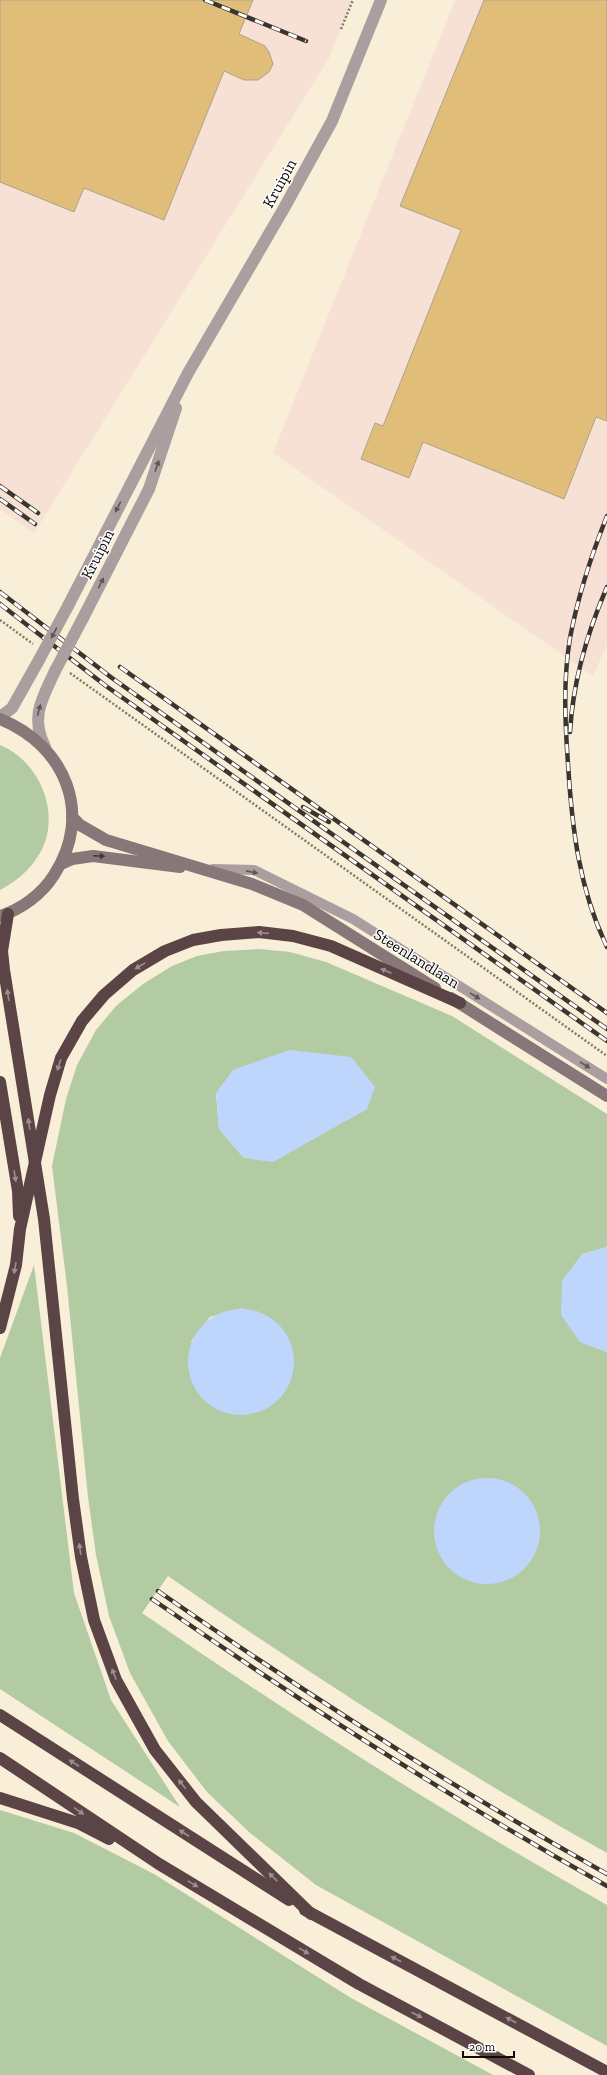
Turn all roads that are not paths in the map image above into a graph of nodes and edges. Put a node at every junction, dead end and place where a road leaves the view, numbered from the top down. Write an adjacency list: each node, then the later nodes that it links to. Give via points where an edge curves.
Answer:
1 (381, 0): 2 (street, Kruipin, via 332,120)
2 (188, 373): 3 (street, Kruipin, one-way to 3, bridge, via 39,660 12,708); 4 (street, Kruipin, one-way to 2, bridge, via 38,729 37,712 55,671 149,489)
3 (0, 718): 4 (main road, via 31,735)
4 (44, 747): 5 (main road, via 54,759 68,787)
5 (72, 817): 6 (main road, via 70,841); 7 (main road, Steenlandlaan, via 80,826 106,840 148,851)
6 (61, 864): 7 (main road, Steenlandlaan, one-way to 7, via 72,859 93,856); 8 (main road, via 48,885 30,902)
7 (199, 869): 9 (main road, Steenlandlaan, via 252,884 302,905); 10 (lane, one-way to 10, via 254,870 353,919)
8 (4, 915): 13 (highway, one-way to 8, via 4,970)
9 (460, 1003): 12 (main road, Steenlandlaan); 13 (highway, one-way to 13, via 331,946 293,936 259,932 221,934 193,940 165,951 133,970 104,995 82,1021 61,1058 50,1095)
10 (607, 1079)
11 (0, 1082): 14 (highway, one-way to 14, via 18,1191)
12 (607, 1096)
13 (36, 1162): 14 (highway); 20 (highway, one-way to 13, via 196,1802 155,1750 116,1680 94,1620 81,1557 72,1491)
14 (20, 1229): 15 (highway, one-way to 15, via 16,1265)
15 (0, 1328)
16 (0, 1715): 20 (highway, one-way to 16)
17 (0, 1758): 19 (highway, one-way to 19)
18 (0, 1798): 19 (highway, via 78,1823)
19 (159, 1864): 22 (highway, one-way to 22, via 359,1984)
20 (311, 1914): 21 (highway, one-way to 20)
21 (607, 2072)
22 (528, 2075)

